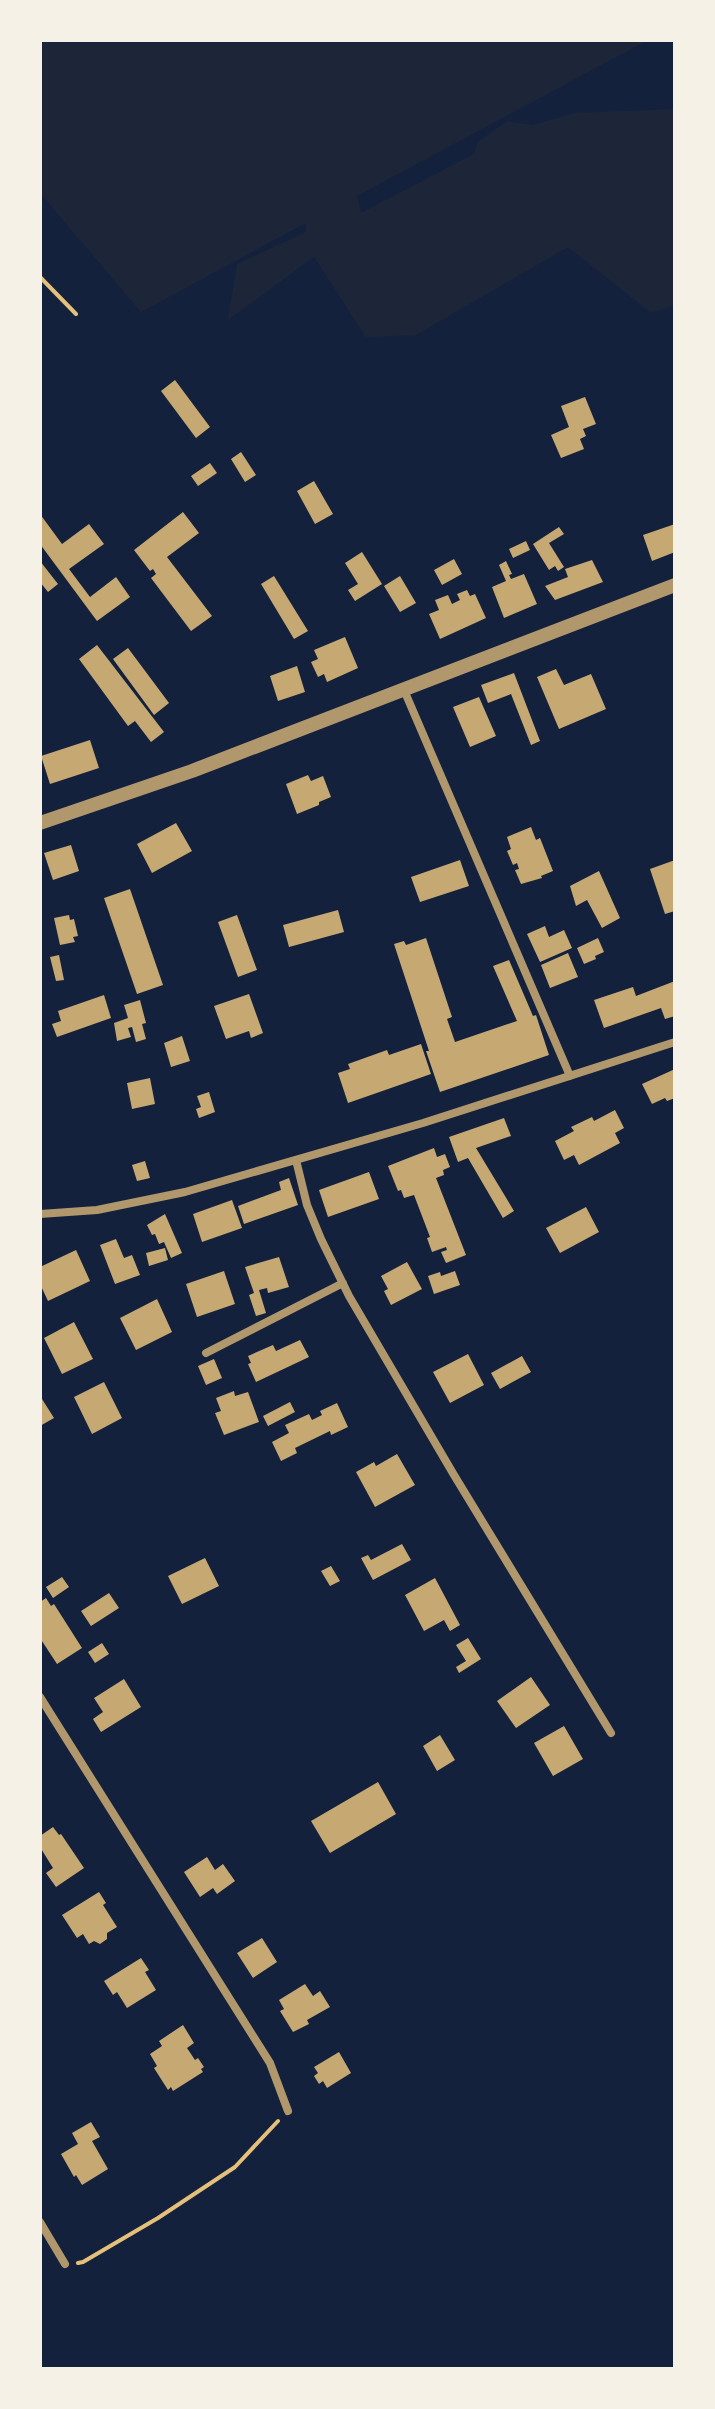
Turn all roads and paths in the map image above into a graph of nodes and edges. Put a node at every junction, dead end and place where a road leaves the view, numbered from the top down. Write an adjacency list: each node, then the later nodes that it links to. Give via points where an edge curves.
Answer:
1 (40, 277): 2 (path)
2 (76, 314)
3 (675, 585): 4 (street)
4 (404, 690): 5 (street); 7 (street)
5 (40, 823)
6 (675, 1042): 7 (street)
7 (570, 1076): 8 (street)
8 (296, 1160): 9 (street, via 159,1199); 10 (street, via 307,1205)
9 (40, 1214)
10 (343, 1283): 11 (street); 13 (street)
11 (206, 1353)
12 (40, 1697): 14 (street, via 270,2063)
13 (611, 1733)
14 (288, 2111): 16 (path, via 235,2167 83,2262)
15 (40, 2222): 16 (street)
16 (65, 2264)

